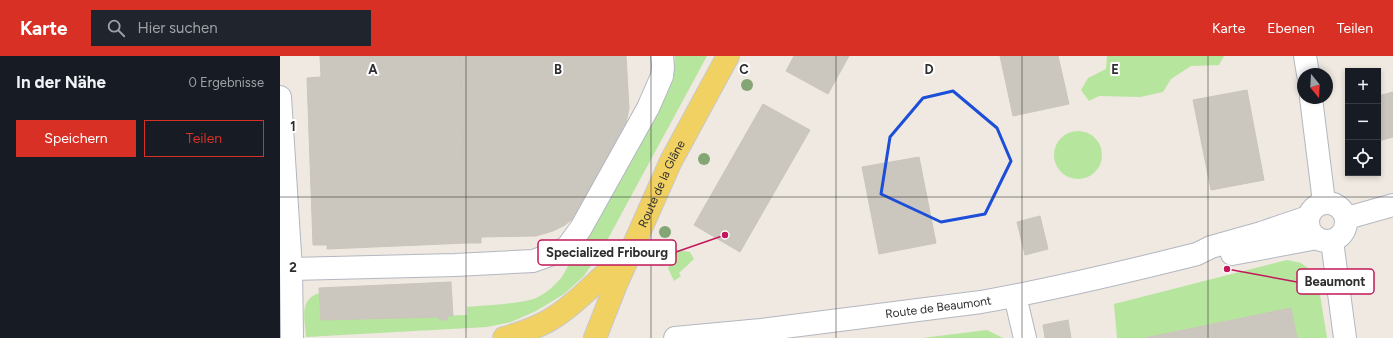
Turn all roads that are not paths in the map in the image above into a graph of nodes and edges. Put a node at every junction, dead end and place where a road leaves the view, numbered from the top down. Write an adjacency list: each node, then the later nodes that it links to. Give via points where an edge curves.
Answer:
1 (662, 56): 14 (street, via 662,76 648,108 582,228 561,251 533,261)
2 (728, 56): 12 (main road, Route de la Glâne, via 671,161)
3 (1305, 56): 4 (street)
4 (1307, 68)
5 (280, 96): 14 (street)
6 (1312, 104): 7 (street)
7 (1323, 196): 9 (street); 10 (street, via 1341,207)
8 (1393, 206): 10 (street)
9 (1308, 217): 11 (street, via 1309,229); 13 (street, Route de Beaumont, via 1211,247)
10 (1347, 218): 11 (street, via 1342,235)
11 (1324, 239): 13 (street, Route de Beaumont, via 1218,256); 23 (street)
12 (630, 254): 19 (main road, via 556,316 540,326); 20 (main road, Route de la Glâne)
13 (1197, 254): 15 (street, Route de Beaumont)
14 (291, 269): 18 (street)
15 (1015, 296): 16 (street, Route de Beaumont); 22 (street)
16 (822, 330): 17 (street, Route de Beaumont)
17 (762, 334): 21 (street, Route de Beaumont)
18 (292, 338)
19 (504, 338)
20 (595, 338)
21 (675, 338)
22 (1025, 338)
23 (1345, 338)

